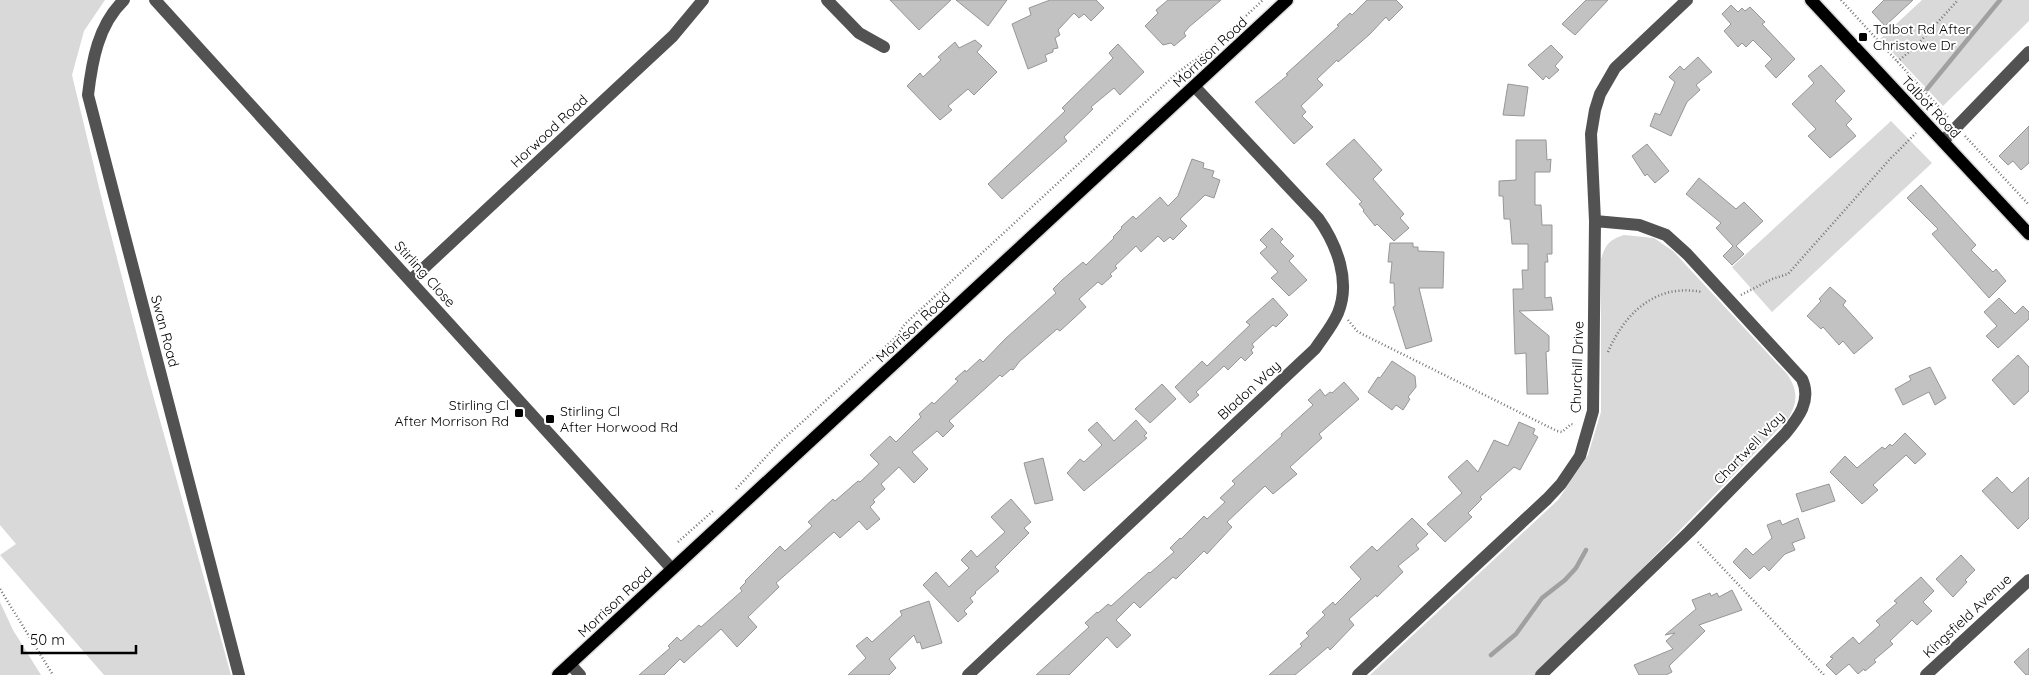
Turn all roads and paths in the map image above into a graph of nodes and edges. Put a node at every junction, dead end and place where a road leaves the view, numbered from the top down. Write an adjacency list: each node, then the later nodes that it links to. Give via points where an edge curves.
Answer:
1 (124, 0): 36 (street, Swan Road, via 101,34 92,64 88,95)
2 (155, 0): 21 (street, Stirling Close)
3 (702, 0): 21 (street, Horwood Road, via 673,36)
4 (826, 0): 11 (street, via 859,34)
5 (1263, 0): 27 (path, via 1217,43 1176,74 905,324 894,338 778,443)
6 (1288, 0): 14 (main road, Morrison Road)
7 (1687, 0): 19 (street, Churchill Drive, via 1615,68 1600,94 1591,134)
8 (1811, 0): 15 (main road, Talbot Road)
9 (1840, 0): 13 (path)
10 (1958, 0): 13 (path)
11 (884, 47)
12 (2029, 52): 16 (street)
13 (1897, 62): 16 (path)
14 (1195, 87): 24 (street, Bladon Way, via 1318,218 1330,235 1343,281); 31 (main road, Morrison Road)
15 (1925, 122): 17 (main road, Talbot Road); 23 (path, via 1788,274)
16 (1957, 126): 17 (street); 18 (path)
17 (1943, 141): 20 (main road, Talbot Road)
18 (2029, 205)
19 (1595, 221): 23 (street, Chartwell Way, via 1639,225 1666,236); 26 (street, Churchill Drive, via 1593,411)
20 (2029, 234)
21 (411, 280): 31 (street, Stirling Close)
22 (1708, 294): 25 (path, via 1682,291 1646,301 1630,316)
23 (1730, 300): 29 (street, Chartwell Way, via 1802,379 1806,387 1805,404 1784,434)
24 (1338, 313): 26 (path, via 1362,334 1557,431 1562,432 1571,424); 38 (street, Bladon Way, via 1315,348)
25 (1608, 354)
26 (1589, 430): 39 (street, Churchill Drive, via 1580,456 1547,499)
27 (731, 494)
28 (718, 506): 30 (path)
29 (1689, 532): 40 (street, Chartwell Way); 41 (path)
30 (678, 542)
31 (672, 569): 34 (main road, Morrison Road)
32 (2029, 580): 42 (street, Kingsfield Avenue)
33 (0, 589): 35 (path)
34 (563, 671): 37 (street)
35 (52, 675)
36 (239, 675)
37 (580, 675)
38 (968, 675)
39 (1358, 675)
40 (1541, 675)
41 (1824, 675)
42 (1926, 675)

